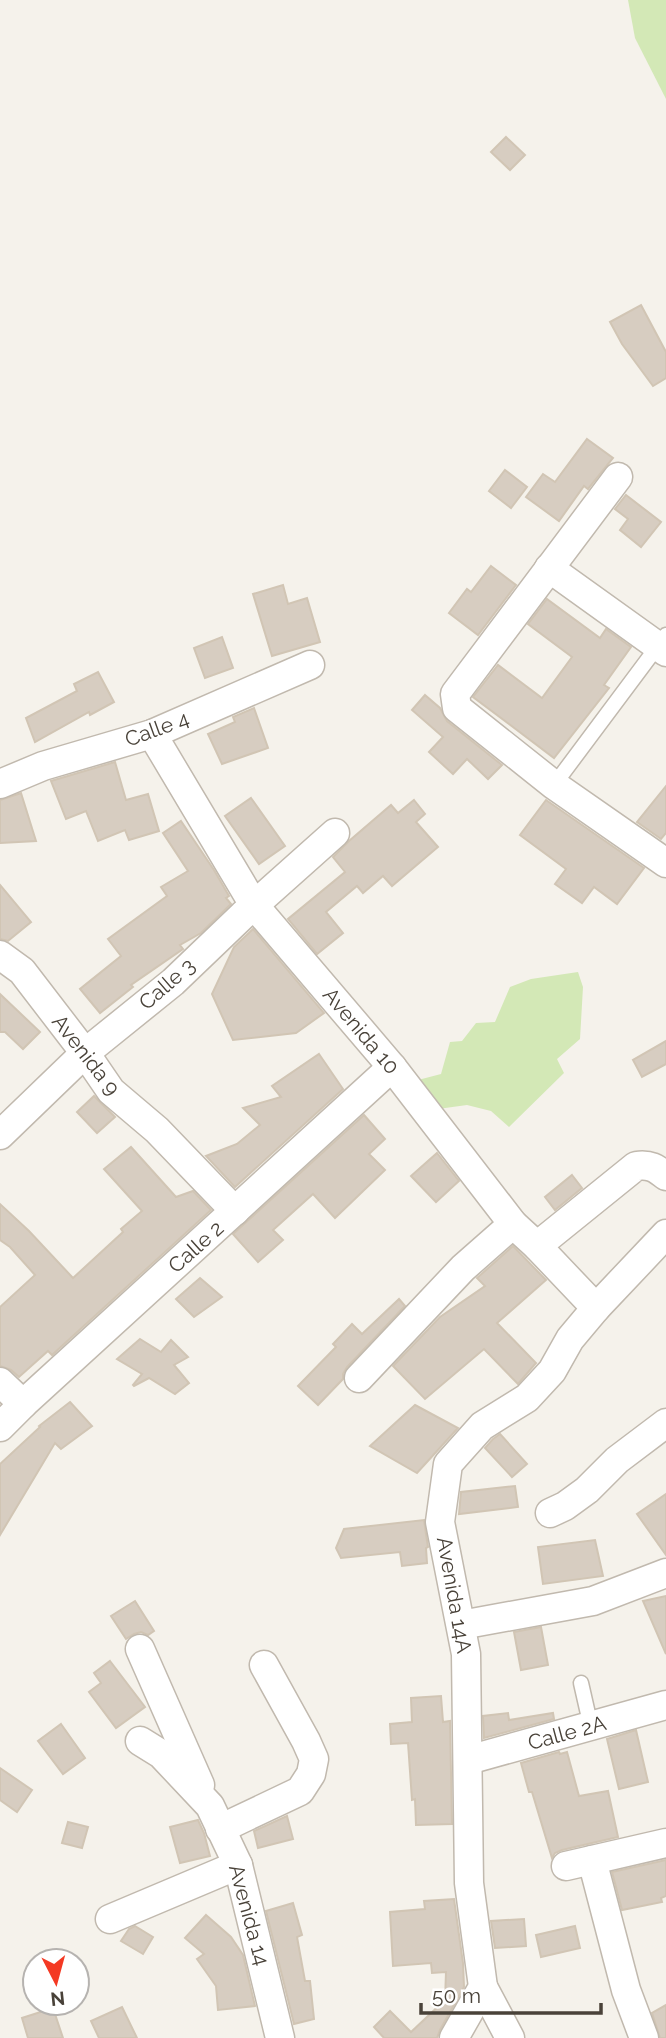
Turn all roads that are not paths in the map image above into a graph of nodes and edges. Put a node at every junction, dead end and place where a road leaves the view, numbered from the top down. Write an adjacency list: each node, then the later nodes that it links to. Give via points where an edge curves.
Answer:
1 (618, 477): 2 (street)
2 (549, 568): 3 (street); 7 (street, via 455,694 455,702)
3 (663, 644): 7 (lane)
4 (310, 665): 5 (street, Calle 4)
5 (152, 734): 6 (street, Calle 4, via 43,766); 10 (street, Avenida 10)
6 (0, 784)
7 (554, 785): 9 (street)
8 (335, 833): 10 (street, Calle 3)
9 (666, 861)
10 (254, 905): 12 (street, Calle 3, via 173,982); 13 (street, Avenida 10)
11 (0, 955): 12 (street, Avenida 9, via 22,971)
12 (85, 1053): 14 (street, Calle 3); 16 (street, Avenida 9, via 111,1091 157,1130)
13 (391, 1068): 16 (street, Calle 2); 17 (street, Avenida 10)
14 (0, 1135)
15 (666, 1176): 19 (street, via 653,1166 636,1166)
16 (235, 1211): 23 (street, Calle 2)
17 (513, 1224): 19 (street, Avenida 10); 21 (street, via 463,1268)
18 (666, 1234): 20 (street, Avenida 14A)
19 (537, 1246): 20 (street, Avenida 10)
20 (596, 1308): 28 (street, Avenida 14A, via 527,1398 482,1426 448,1464 440,1521)
21 (359, 1378)
22 (0, 1382): 23 (street)
23 (23, 1404): 25 (street, Calle 2)
24 (666, 1423): 26 (street, via 587,1490)
25 (0, 1427)
26 (550, 1513)
27 (666, 1573): 28 (street, via 593,1601)
28 (461, 1625): 35 (street, Avenida 14A)
29 (140, 1649): 36 (street)
30 (264, 1665): 36 (street, via 314,1759 311,1774 300,1791)
31 (581, 1683): 33 (lane)
32 (666, 1705): 33 (street, Calle 2A)
33 (591, 1727): 35 (street, Calle 2A)
34 (141, 1741): 36 (street, Avenida 14, via 161,1754)
35 (468, 1760): 40 (street, Avenida 14A, via 469,1883)
36 (215, 1817): 38 (street, Avenida 14)
37 (666, 1843): 44 (street, via 579,1863)
38 (238, 1865): 39 (street); 41 (street, Avenida 14)
39 (110, 1920)
40 (483, 1987): 42 (street); 43 (street)
41 (280, 2038)
42 (454, 2038)
43 (510, 2038)
44 (644, 2038)

